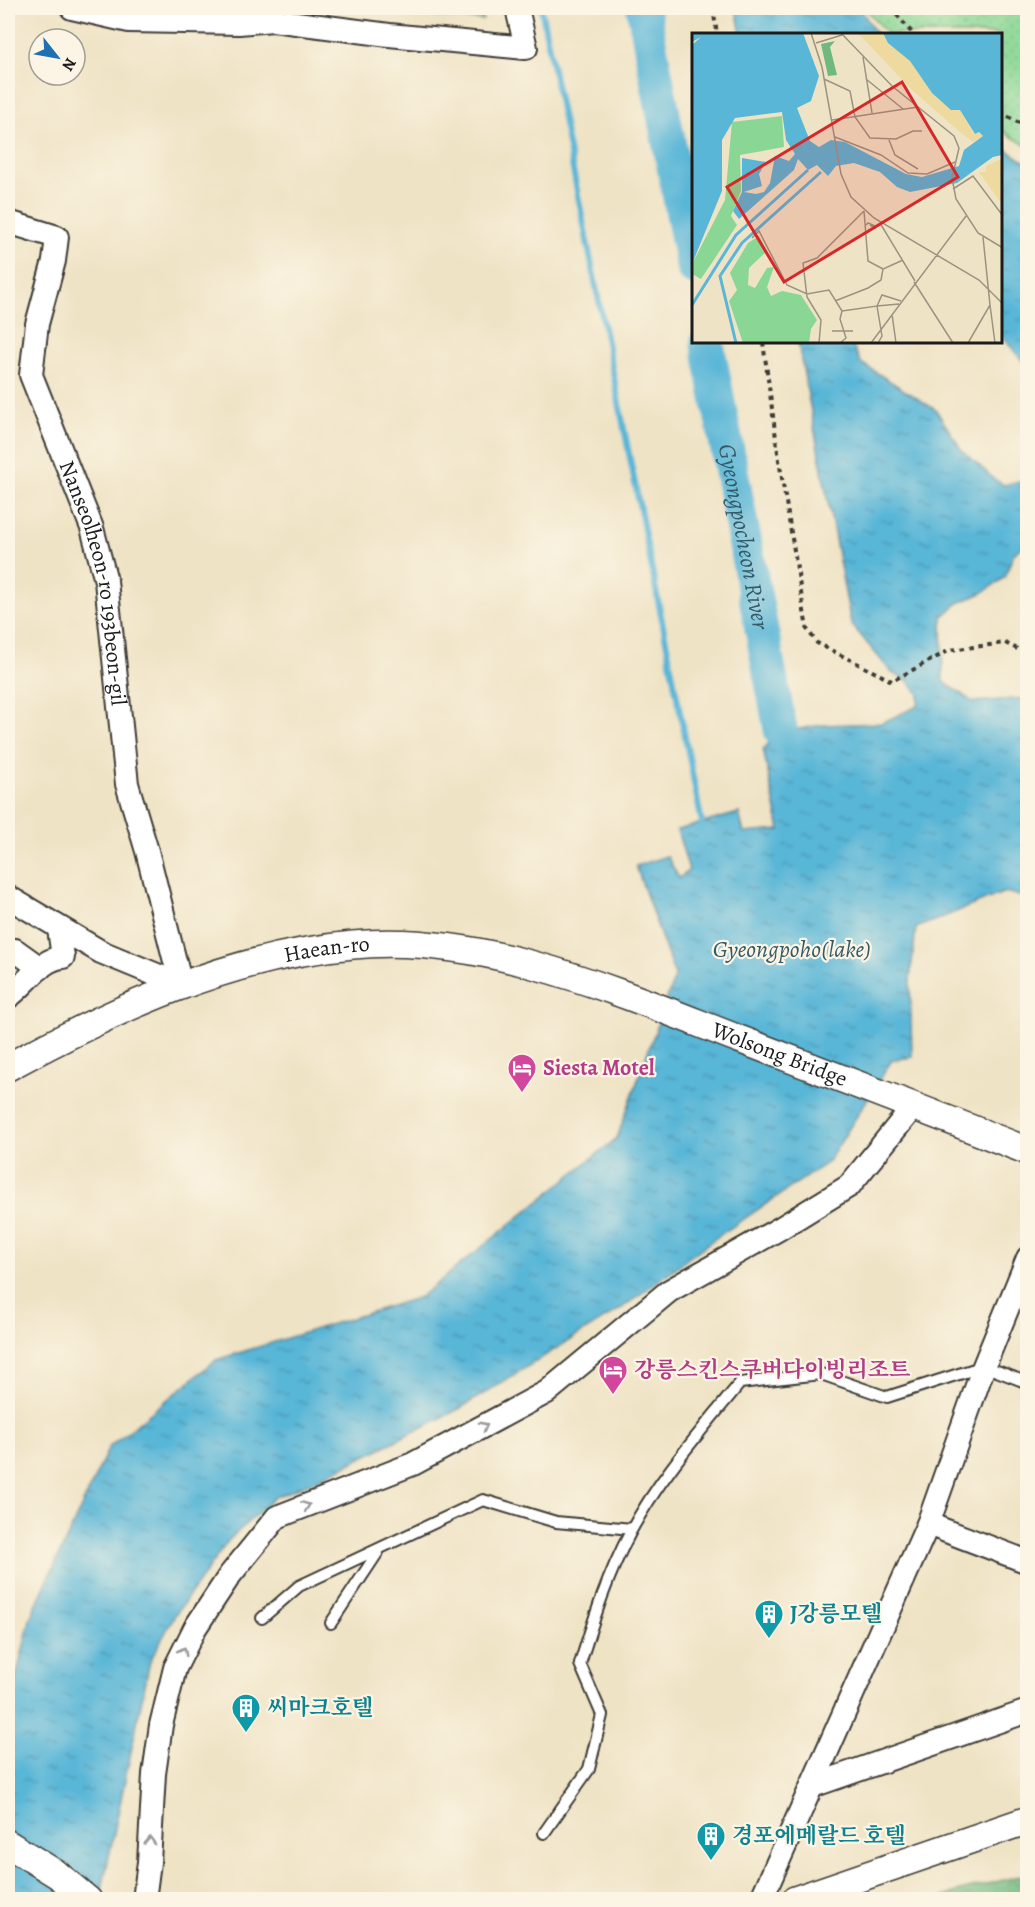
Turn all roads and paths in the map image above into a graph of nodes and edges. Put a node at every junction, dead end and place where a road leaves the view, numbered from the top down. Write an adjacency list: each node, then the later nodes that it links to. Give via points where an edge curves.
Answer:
1 (72, 8): 2 (street, via 129,21 273,20 526,48)
2 (517, 8)
3 (713, 8): 5 (path)
4 (891, 8): 6 (path)
5 (717, 33)
6 (913, 33)
7 (1002, 113): 8 (path)
8 (1028, 128)
9 (8, 222): 16 (street, Nanseolheon-ro 193beon-gil, via 57,237 37,324 31,375 92,528 106,581 126,784)
10 (763, 344): 11 (path, via 807,629 817,644 892,681 950,650 1005,643)
11 (1028, 654)
12 (8, 897): 13 (street)
13 (59, 929): 15 (street, via 63,957 51,958); 16 (street, via 101,952)
14 (8, 958): 15 (street, via 15,950)
15 (40, 968): 17 (street)
16 (181, 986): 18 (street, Haean-ro, via 258,962 318,949 390,944 452,948 507,958); 19 (street, Haean-ro, via 127,1006)
17 (8, 997)
18 (660, 1008): 22 (street, Wolsong Bridge)
19 (37, 1051): 20 (lane); 21 (street, Haean-ro)
20 (8, 1052)
21 (8, 1067)
22 (907, 1103): 23 (street); 39 (street, one-way to 22, via 154,1774 174,1668 230,1575 277,1517 413,1464 547,1392 669,1291 849,1186)
23 (1028, 1151)
24 (1028, 1258): 25 (street)
25 (984, 1366): 26 (lane); 27 (street); 28 (lane, via 887,1397 821,1374 740,1383 679,1460)
26 (1028, 1383)
27 (928, 1524): 30 (street); 34 (street)
28 (632, 1529): 29 (lane, via 556,1522 483,1500); 36 (lane, via 603,1589 580,1664 602,1715 589,1769)
29 (378, 1551): 31 (lane, via 299,1586); 32 (lane)
30 (1028, 1562)
31 (262, 1618)
32 (331, 1623)
33 (1028, 1711): 34 (street)
34 (812, 1786): 40 (street)
35 (1028, 1820): 41 (street)
36 (544, 1833)
37 (8, 1844): 38 (street)
38 (88, 1899)
39 (144, 1899)
40 (761, 1899)
41 (795, 1899)

